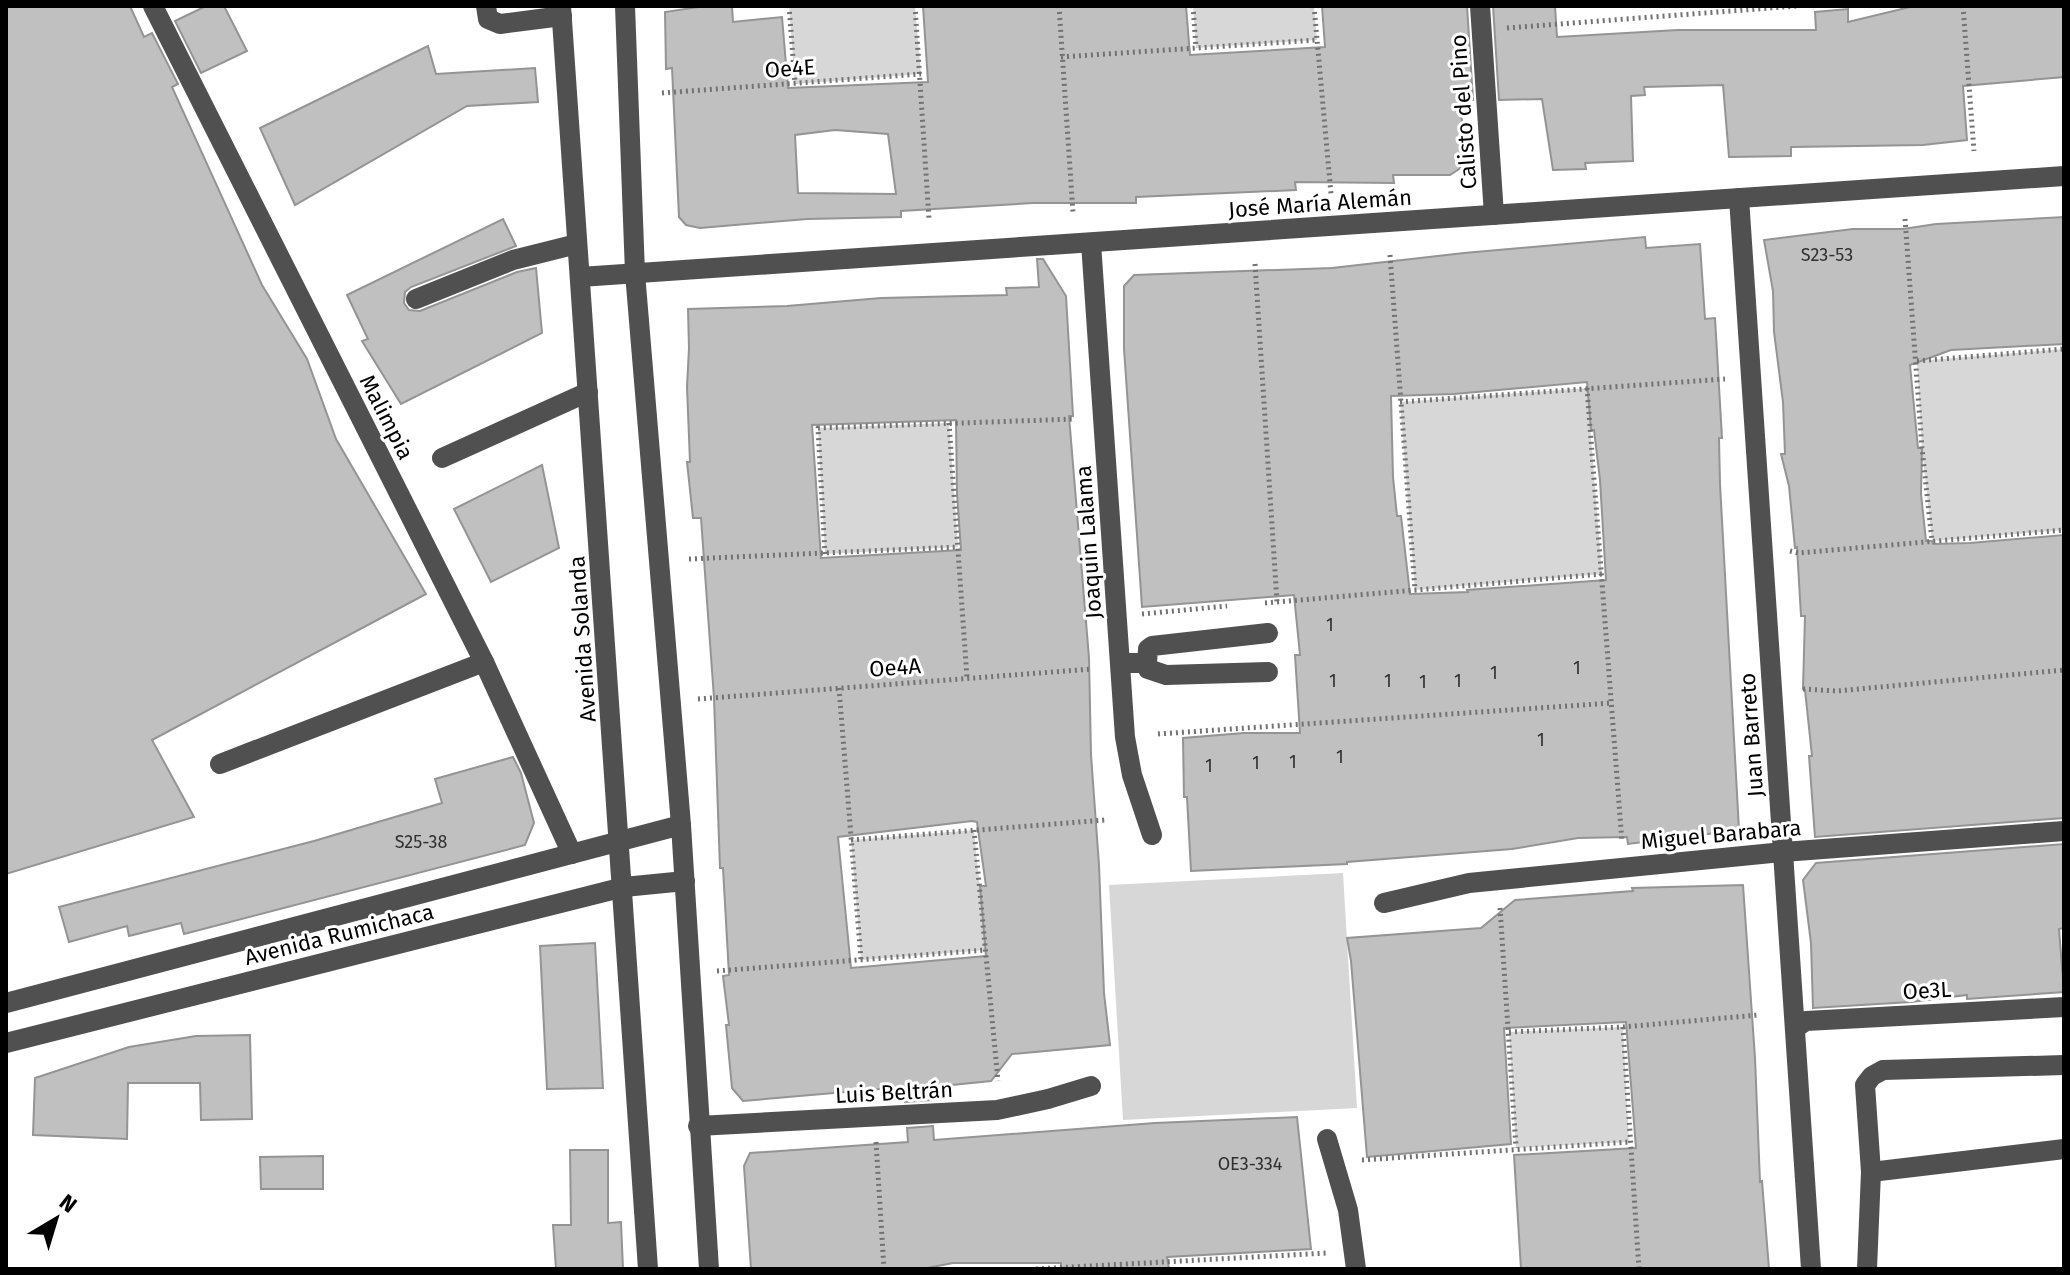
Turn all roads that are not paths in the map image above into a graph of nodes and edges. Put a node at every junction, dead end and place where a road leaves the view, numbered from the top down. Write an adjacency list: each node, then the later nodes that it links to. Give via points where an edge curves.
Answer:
1 (153, 6): 17 (street, Malimpia)
2 (486, 6): 5 (street, via 488,19 500,24)
3 (625, 6): 11 (street)
4 (1480, 6): 8 (street, Calisto del Pino)
5 (562, 11): 10 (street, Avenida Solanda)
6 (2064, 176): 7 (street, José María Alemán)
7 (1739, 198): 8 (street, José María Alemán); 26 (street, Juan Barreto)
8 (1494, 215): 9 (street, José María Alemán)
9 (1091, 243): 11 (street, José María Alemán); 18 (street, Joaquin Lalama)
10 (577, 244): 12 (street, Avenida Solanda); 13 (street, via 513,260)
11 (635, 273): 12 (street, José María Alemán); 22 (street)
12 (580, 277): 14 (street, Avenida Solanda)
13 (416, 299)
14 (588, 392): 15 (street); 25 (street, Avenida Solanda)
15 (442, 458)
16 (1268, 633): 19 (street, via 1152,646)
17 (484, 662): 21 (street); 27 (street, Malimpia)
18 (1120, 663): 19 (street); 24 (street, Joaquin Lalama, via 1125,737)
19 (1147, 663): 20 (street, via 1148,669 1166,675)
20 (1268, 672)
21 (220, 764)
22 (681, 825): 25 (street, Avenida Rumichaca); 28 (street)
23 (2064, 831): 26 (street, Miguel Barabara)
24 (1152, 835)
25 (621, 841): 27 (street, Avenida Rumichaca); 29 (street, Avenida Solanda)
26 (1783, 852): 30 (street, Miguel Barabara, via 1469,883); 33 (street, Juan Barreto)
27 (572, 854): 31 (street, Avenida Rumichaca)
28 (685, 881): 29 (street, Avenida Rumichaca); 37 (street)
29 (624, 887): 34 (street, Avenida Rumichaca); 41 (street, Avenida Solanda)
30 (1384, 903)
31 (6, 1003)
32 (2064, 1007): 33 (street, Oe3L, via 1806,1021)
33 (1795, 1028): 44 (street, Juan Barreto)
34 (6, 1043)
35 (2064, 1065): 40 (street, via 1883,1070 1872,1076 1865,1085)
36 (1091, 1086): 37 (street, Luis Beltrán, via 997,1110)
37 (698, 1126): 42 (street)
38 (1327, 1139): 43 (street, via 1348,1210)
39 (2064, 1149): 40 (street)
40 (1871, 1172): 45 (street)
41 (648, 1269)
42 (709, 1269)
43 (1356, 1269)
44 (1811, 1269)
45 (1867, 1269)

